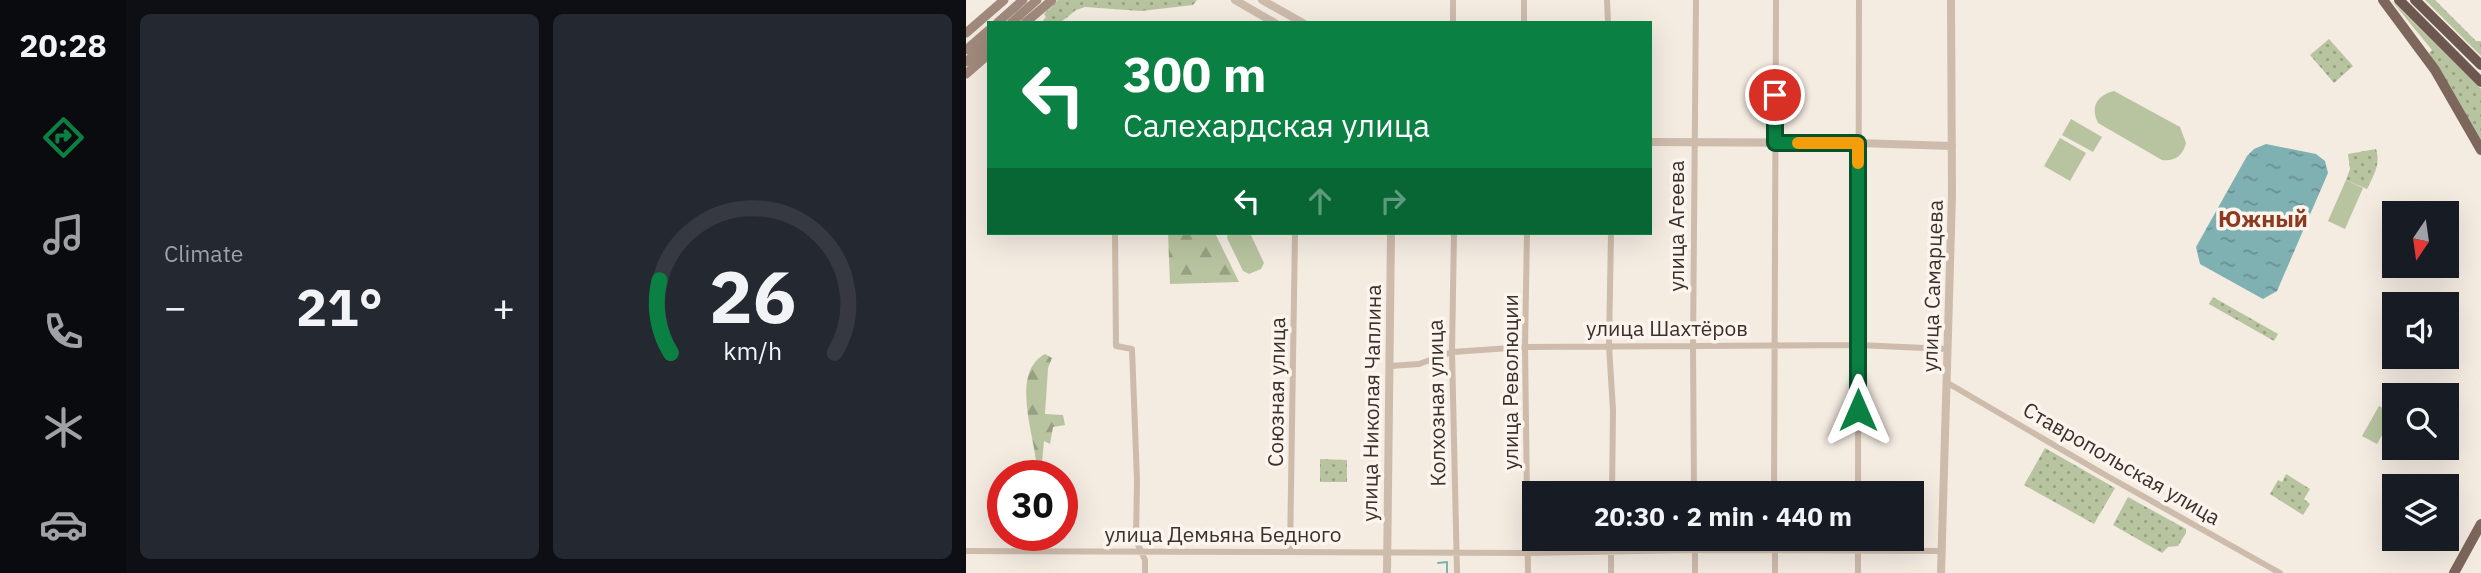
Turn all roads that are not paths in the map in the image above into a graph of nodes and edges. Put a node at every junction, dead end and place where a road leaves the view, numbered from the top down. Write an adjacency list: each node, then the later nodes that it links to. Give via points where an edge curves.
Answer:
1 (1004, 0): 26 (main road)
2 (1023, 0): 17 (main road)
3 (1037, 0): 18 (main road)
4 (1052, 0): 19 (main road)
5 (1235, 0): 20 (street)
6 (1262, 0): 21 (street)
7 (1453, 0): 22 (street)
8 (1524, 0): 23 (street)
9 (1607, 0): 24 (street)
10 (1696, 0): 35 (street, улица Агеева)
11 (1776, 0): 36 (street)
12 (1859, 0): 37 (street)
13 (1951, 0): 38 (street, улица Самарцева)
14 (2383, 0): 39 (main road, via 2435,70)
15 (2399, 0): 33 (highway)
16 (2416, 0): 31 (highway)
17 (999, 21)
18 (1013, 21)
19 (1027, 21)
20 (1272, 21)
21 (1299, 21)
22 (1453, 21)
23 (1524, 21)
24 (1608, 21)
25 (987, 32): 28 (main road)
26 (966, 33)
27 (987, 44): 30 (main road)
28 (966, 50)
29 (987, 56): 32 (main road)
30 (966, 62)
31 (2481, 65)
32 (966, 74)
33 (2481, 82)
34 (1652, 142): 35 (street)
35 (1694, 142): 36 (street); 46 (street, улица Агеева)
36 (1775, 143): 37 (street); 47 (street)
37 (1858, 143): 38 (street); 48 (street)
38 (1952, 146): 51 (street, улица Самарцева)
39 (2481, 150)
40 (1115, 235): 68 (street, via 1116,346 1132,349 1136,540)
41 (1295, 235): 69 (street, Союзная улица)
42 (1391, 235): 53 (street, улица Николая Чаплина)
43 (1454, 235): 52 (street, Колхозная улица)
44 (1527, 235): 50 (street, улица Революции)
45 (1611, 235): 49 (street)
46 (1693, 345): 47 (street, улица Шахтёров); 49 (street, улица Шахтёров); 56 (street, улица Агеева)
47 (1774, 345): 48 (street, улица Шахтёров); 57 (street)
48 (1858, 345): 51 (street, улица Шахтёров); 58 (street)
49 (1609, 346): 50 (street, улица Шахтёров); 55 (street)
50 (1525, 347): 52 (street, улица Шахтёров); 72 (street, улица Революции)
51 (1947, 349): 54 (street, улица Самарцева)
52 (1452, 352): 53 (street, улица Шахтёров, via 1419,364); 70 (street, Колхозная улица)
53 (1390, 366): 61 (street, улица Николая Чаплина)
54 (1946, 382): 67 (street, улица Самарцева); 82 (street, Ставропольская улица)
55 (1612, 481)
56 (1694, 481)
57 (1774, 481)
58 (1858, 481)
59 (2481, 524): 83 (main road)
60 (966, 551): 68 (street, улица Демьяна Бедного)
61 (1387, 551): 69 (street, улица Демьяна Бедного); 70 (street, улица Демьяна Бедного); 74 (street, улица Николая Чаплина)
62 (1653, 551): 71 (street, улица Демьяна Бедного)
63 (1695, 551): 78 (street)
64 (1775, 551): 79 (street)
65 (1859, 551): 80 (street)
66 (1924, 551): 67 (street, улица Демьяна Бедного)
67 (1942, 551): 81 (street, улица Самарцева)
68 (1140, 552): 69 (street, улица Демьяна Бедного); 73 (street)
69 (1290, 552)
70 (1457, 552): 72 (street, улица Демьяна Бедного); 75 (street, Колхозная улица)
71 (1611, 552): 72 (street, улица Демьяна Бедного); 77 (street)
72 (1528, 553): 76 (street, улица Революции)
73 (1145, 573)
74 (1387, 573)
75 (1457, 573)
76 (1528, 573)
77 (1611, 573)
78 (1695, 573)
79 (1775, 573)
80 (1858, 573)
81 (1941, 573)
82 (2280, 573)
83 (2454, 573)

